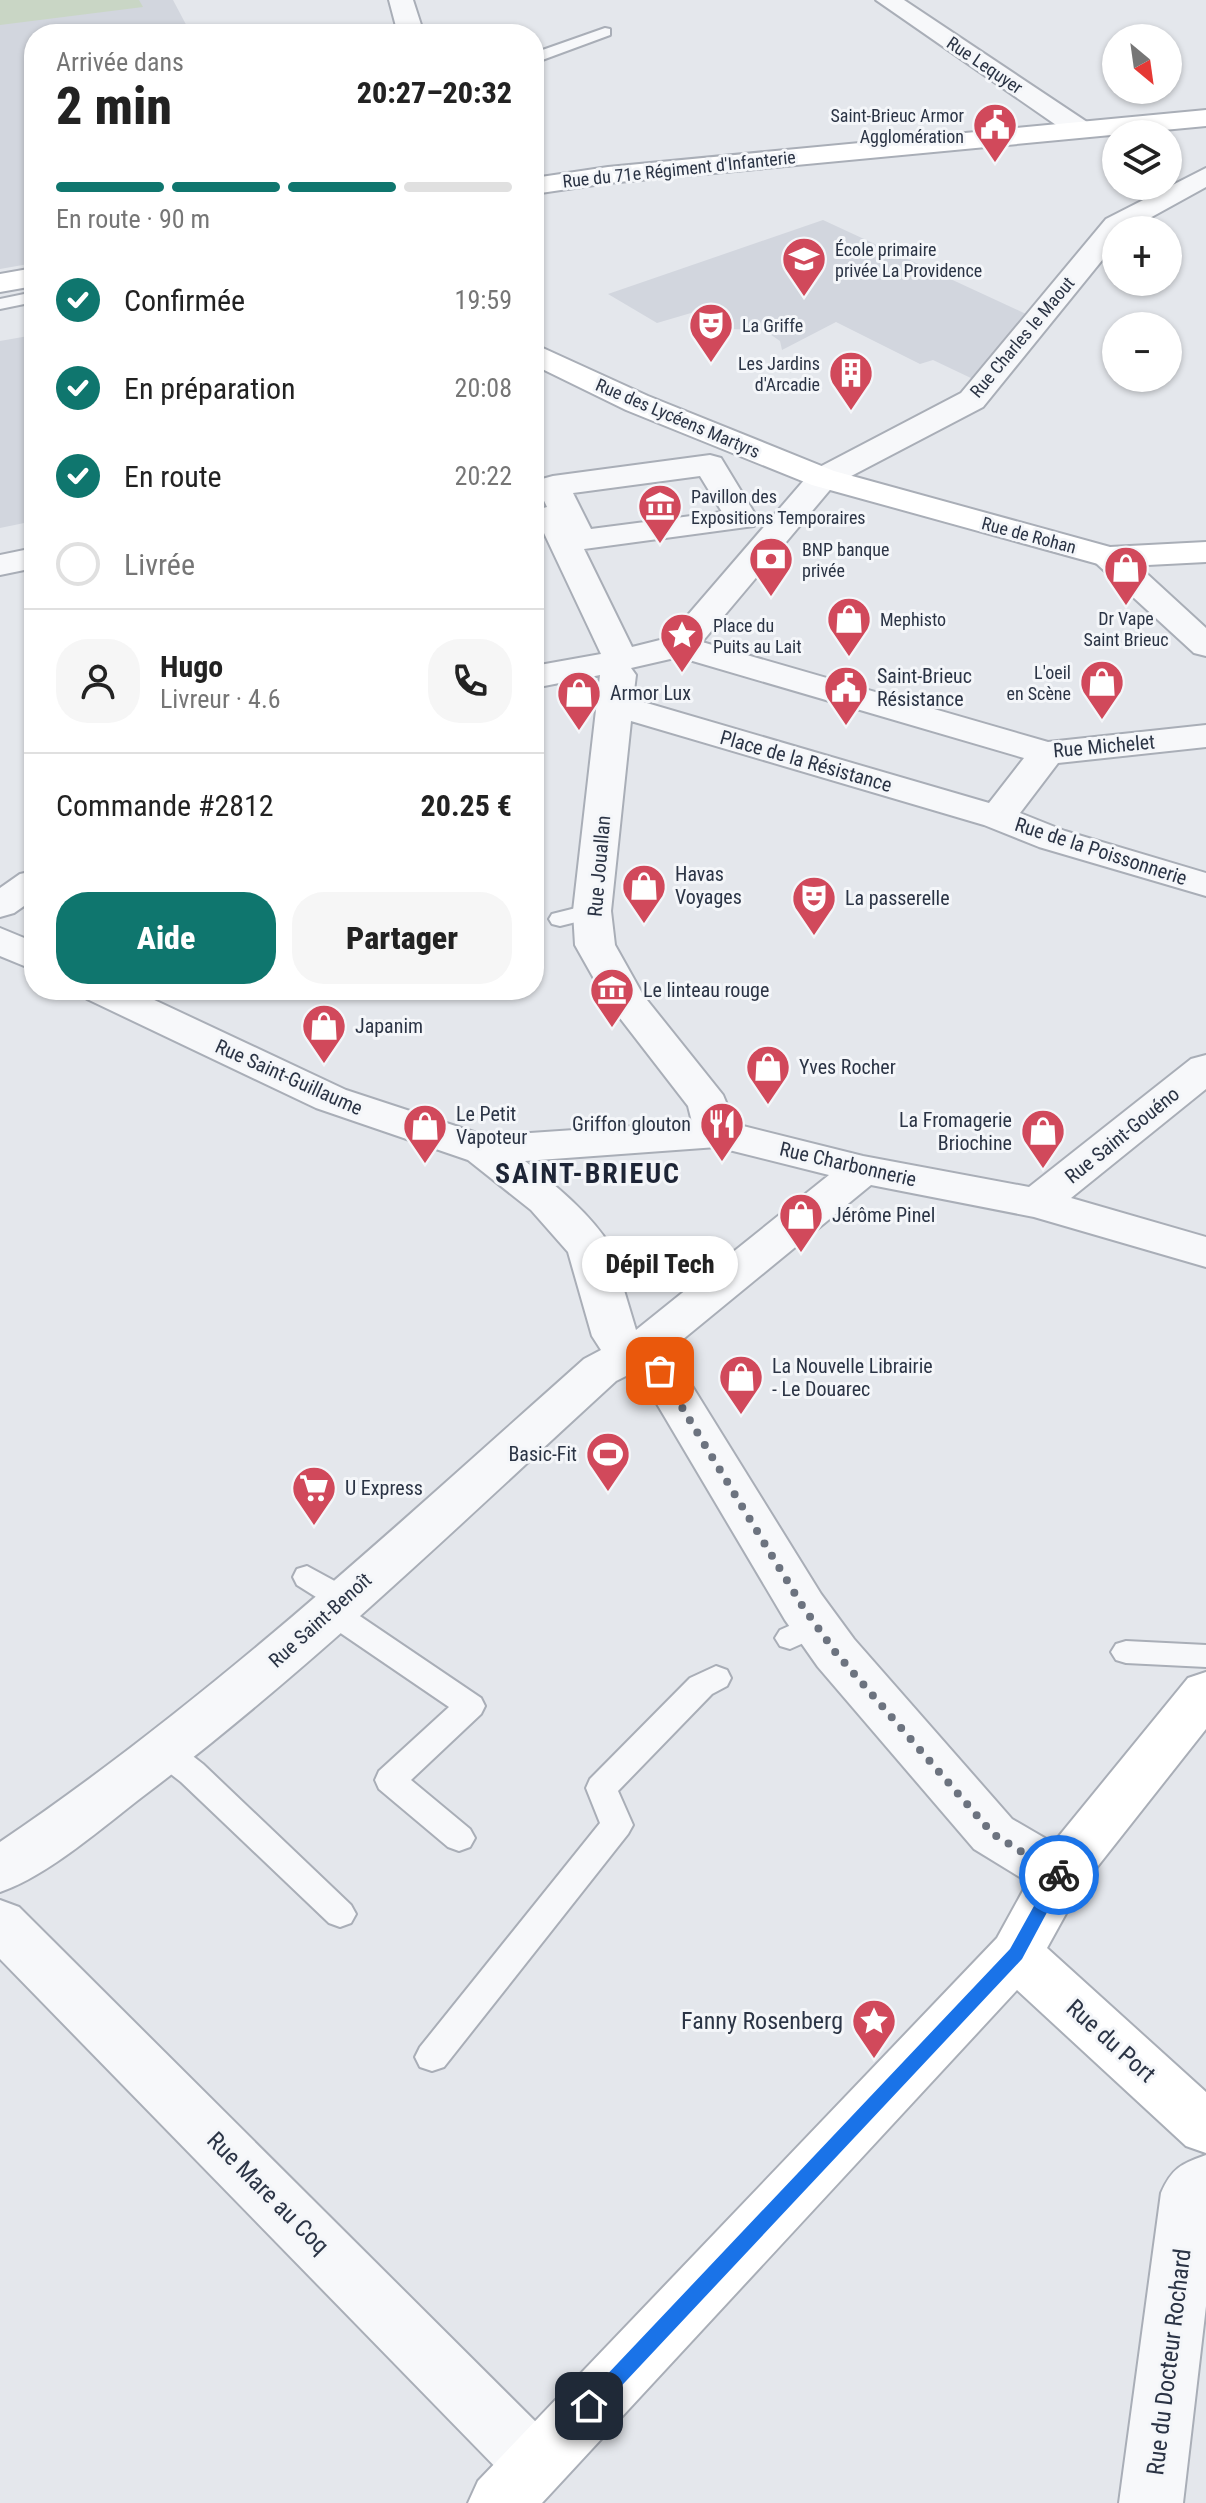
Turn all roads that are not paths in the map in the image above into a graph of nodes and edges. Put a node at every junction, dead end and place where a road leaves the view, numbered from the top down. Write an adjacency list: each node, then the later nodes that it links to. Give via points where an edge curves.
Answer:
1 (401, 0): 3 (street)
2 (888, 0): 7 (street, Rue Lequyer)
3 (408, 24)
4 (605, 32): 5 (lane)
5 (544, 54)
6 (1206, 118): 7 (street, Rue du 71e Régiment d'Infanterie)
7 (1081, 130): 9 (street, Rue du 71e Régiment d'Infanterie)
8 (1192, 181): 15 (street, Rue Charles le Maout, via 1116,225 1046,299 972,400)
9 (544, 185)
10 (24, 279): 11 (street)
11 (0, 283)
12 (24, 299): 13 (lane)
13 (0, 304)
14 (544, 354): 15 (street, Rue des Lycéens Martyrs, via 637,403)
15 (823, 478): 19 (street, Rue de Rohan); 22 (street)
16 (544, 501): 24 (street)
17 (742, 519): 17 (street, via 580,540 553,486 710,465)
18 (1206, 552): 19 (street)
19 (1109, 557): 23 (street, Rue de Rohan)
20 (24, 560): 21 (street)
21 (0, 565)
22 (680, 646): 24 (street); 28 (street, Rue Michelet)
23 (1206, 646)
24 (620, 658): 25 (street); 26 (street, Rue Jouallan)
25 (544, 675)
26 (615, 705): 29 (street, Place de la Résistance); 37 (street, Rue Jouallan, via 576,915 618,987 708,1104)
27 (1206, 736): 28 (street, Rue Michelet)
28 (1047, 753): 29 (street)
29 (997, 817): 30 (street, Rue de la Poissonnerie)
30 (1206, 885)
31 (24, 889): 32 (street)
32 (0, 905)
33 (0, 940): 34 (street)
34 (24, 953)
35 (122, 1000): 39 (street, Rue Saint-Guillaume, via 331,1099)
36 (1206, 1068): 42 (street, Rue Saint-Gouéno)
37 (717, 1133): 38 (street, Rue Charbonnerie); 40 (street, Rue Charbonnerie)
38 (595, 1144): 39 (street, Rue Charbonnerie); 41 (street)
39 (483, 1150): 41 (street)
40 (863, 1170): 42 (street, Rue Charbonnerie); 44 (street, Rue Saint-Benoît, via 658,1338)
41 (546, 1200): 44 (street, via 589,1247 615,1336)
42 (1037, 1203): 43 (street, Rue Charbonnerie)
43 (1206, 1252)
44 (628, 1355): 45 (street, Rue Saint-Benoît, via 600,1370); 53 (street, via 660,1371 803,1632 836,1653 993,1834)
45 (327, 1596): 50 (street, Rue Saint-Benoît); 51 (lane, via 470,1706 390,1780)
46 (1126, 1652): 47 (lane)
47 (1206, 1656)
48 (716, 1678): 57 (lane, via 701,1686 601,1788 617,1825)
49 (1206, 1692): 53 (street)
50 (165, 1752): 52 (street, Rue Saint-Benoît); 54 (lane)
51 (459, 1838)
52 (0, 1870)
53 (1060, 1874): 56 (street)
54 (340, 1914)
55 (0, 1923): 59 (street, Rue Mare au Coq)
56 (1016, 1954): 58 (street, Rue du Port); 59 (street)
57 (432, 2057)
58 (1206, 2140): 60 (street, Rue du Docteur Rochard, via 1190,2193)
59 (518, 2483)
60 (1151, 2503)

